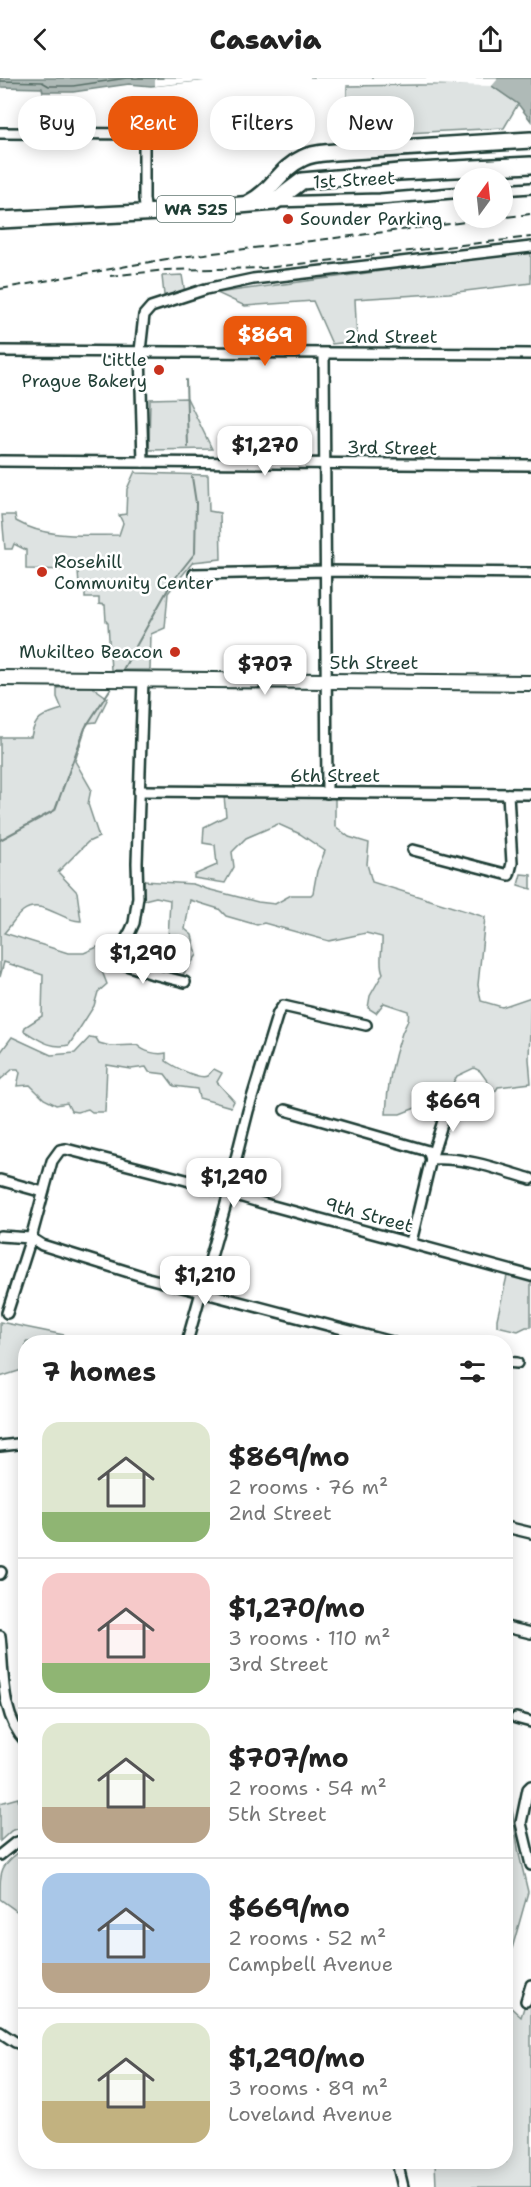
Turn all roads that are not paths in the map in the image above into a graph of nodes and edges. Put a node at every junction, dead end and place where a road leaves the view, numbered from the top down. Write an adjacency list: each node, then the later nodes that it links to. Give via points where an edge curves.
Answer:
1 (0, 133): 9 (street, via 144,134)
2 (531, 140): 8 (main road, WA 525, via 306,156 290,165 262,196)
3 (531, 165): 7 (main road, via 302,181)
4 (531, 188): 5 (street)
5 (513, 189)
6 (453, 193): 7 (street, 1st Street)
7 (274, 202): 8 (main road, 1st Street / WA 525)
8 (246, 204): 9 (main road, WA 525)
9 (146, 213): 10 (main road, WA 525)
10 (0, 220)
11 (531, 247): 13 (street, via 263,278 206,289 151,307 144,315)
12 (0, 351): 13 (street, 2nd Street)
13 (140, 351): 14 (street, 2nd Street); 17 (street)
14 (324, 354): 15 (street, 2nd Street); 18 (street)
15 (531, 354)
16 (0, 461): 17 (street, 3rd Street)
17 (143, 462): 18 (street, 3rd Street)
18 (325, 463): 19 (street, 3rd Street); 20 (street)
19 (531, 465)
20 (326, 571): 21 (street); 22 (street); 25 (street)
21 (531, 573)
22 (194, 574)
23 (0, 678): 24 (main road, 5th Street)
24 (142, 679): 25 (main road, 5th Street); 27 (street)
25 (326, 681): 26 (main road, 5th Street); 28 (street)
26 (531, 683)
27 (139, 791): 28 (street, 6th Street); 32 (street, via 136,912 121,948 109,959)
28 (327, 793): 29 (street, 6th Street)
29 (508, 794): 30 (street, 6th Street); 31 (street, via 512,863 509,876)
30 (531, 794)
31 (413, 850)
32 (186, 982)
33 (366, 1025): 40 (street, via 283,1006 248,1111)
34 (450, 1099): 36 (street)
35 (285, 1110): 36 (street, via 428,1151)
36 (431, 1159): 37 (street, via 468,1161); 43 (street)
37 (531, 1179)
38 (0, 1180): 39 (street)
39 (43, 1192): 40 (street, 9th Street, via 52,1161 60,1150 75,1150); 42 (street)
40 (229, 1193): 43 (street, 9th Street); 45 (street)
41 (0, 1236): 42 (street)
42 (31, 1238): 45 (street, via 42,1245); 46 (street)
43 (411, 1242): 44 (street, 9th Street)
44 (531, 1276)
45 (200, 1292): 47 (street); 48 (street)
46 (7, 1312)
47 (189, 1335)
48 (360, 1335)
49 (513, 1363): 50 (street)
50 (518, 1363)
51 (18, 1444): 52 (street)
52 (0, 1446)
53 (513, 1529): 54 (street)
54 (531, 1533)
55 (513, 1629): 56 (street)
56 (531, 1633)
57 (0, 1636): 58 (street)
58 (4, 1707): 61 (street)
59 (516, 1718): 60 (street)
60 (531, 1722)
61 (18, 1732)
62 (531, 1786): 65 (street, via 521,1823)
63 (18, 1842): 64 (street)
64 (0, 1855)
65 (531, 1865)
66 (531, 1985): 67 (street)
67 (526, 2001)
68 (0, 2032): 69 (street)
69 (18, 2043)
70 (399, 2169): 71 (street)
71 (403, 2187)

